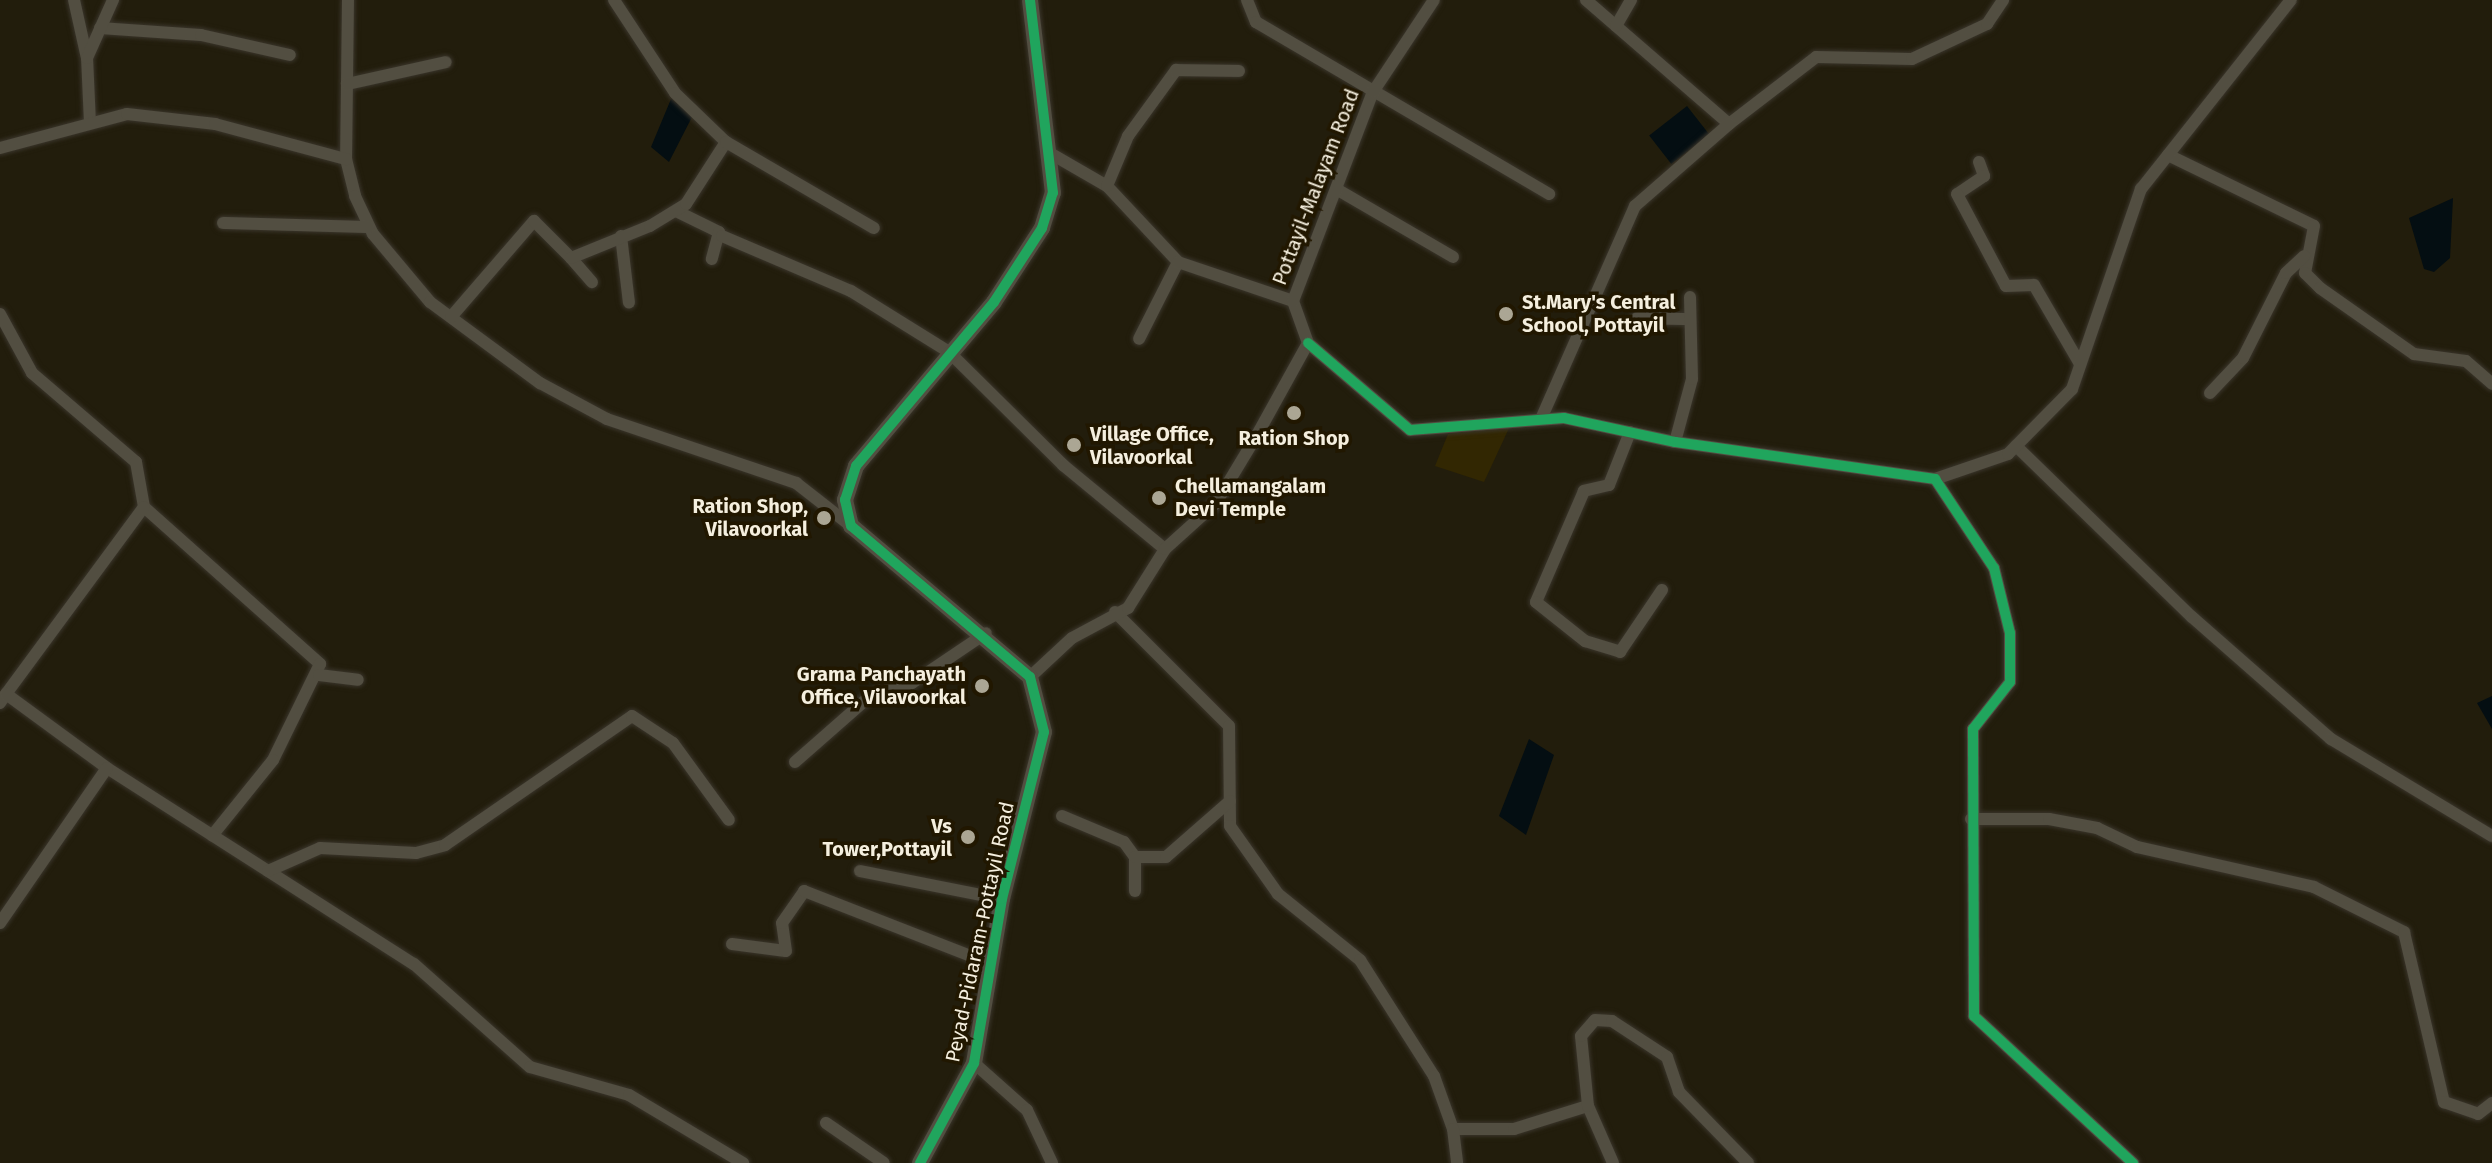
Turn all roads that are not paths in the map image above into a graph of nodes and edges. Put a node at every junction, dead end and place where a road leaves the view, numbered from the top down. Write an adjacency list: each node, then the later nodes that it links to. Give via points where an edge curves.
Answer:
1 (74, 0): 15 (street)
2 (113, 0): 13 (street)
3 (348, 0): 18 (street)
4 (614, 0): 22 (street, via 675,93)
5 (1030, 0): 24 (street)
6 (1247, 0): 19 (street, via 1256,22)
7 (1434, 0): 19 (street, Pottayil-Malayam Road)
8 (1586, 0): 12 (street)
9 (1631, 0): 12 (street)
10 (2003, 0): 21 (street, via 1987,24 1912,59 1816,57)
11 (2291, 0): 25 (street)
12 (1616, 26): 21 (street)
13 (100, 28): 14 (street, via 201,35); 15 (street)
14 (290, 55)
15 (87, 58): 20 (street)
16 (446, 62): 18 (street)
17 (1239, 71): 28 (street, via 1176,70 1128,136)
18 (347, 84): 26 (street)
19 (1373, 92): 29 (street, Pottayil-Malayam Road); 30 (street)
20 (90, 123): 23 (street); 26 (street, via 127,114 215,124)
21 (1729, 124): 56 (street, via 1635,206)
22 (726, 142): 31 (street); 34 (street)
23 (0, 148)
24 (1048, 152): 28 (street); 52 (street, via 1053,193 1042,228)
25 (2168, 155): 37 (street, via 2314,226); 53 (street, via 2141,189)
26 (346, 159): 33 (street)
27 (1979, 162): 53 (street, via 1984,176 1957,194 2006,286 2034,285)
28 (1107, 186): 41 (street)
29 (1338, 190): 38 (street); 44 (street, Pottayil-Malayam Road)
30 (1549, 194)
31 (676, 211): 35 (street); 36 (street)
32 (223, 223): 33 (street)
33 (369, 227): 47 (street)
34 (874, 228)
35 (621, 236): 39 (street); 45 (street)
36 (722, 236): 40 (street); 52 (street, via 851,291)
37 (2304, 256): 54 (street, via 2305,273 2320,288 2414,354 2466,361); 55 (street, via 2286,273 2243,358)
38 (1453, 257)
39 (571, 258): 42 (street); 47 (street, via 534,221)
40 (712, 259)
41 (1178, 262): 44 (street); 50 (street)
42 (592, 282)
43 (1690, 297): 49 (street)
44 (1293, 301): 51 (street, Pottayil-Malayam Road)
45 (629, 303)
46 (0, 314): 61 (street, via 32,373 136,462)
47 (451, 317): 62 (street, via 540,383 607,419 796,483)
48 (1637, 318): 49 (street)
49 (1690, 319): 58 (street, via 1692,379)
50 (1139, 339)
51 (1308, 343): 56 (street, via 1410,430); 63 (street, via 1216,503)
52 (949, 352): 62 (street, via 856,466 845,500); 63 (street, via 1063,465)
53 (2080, 364): 59 (street, via 2072,389)
54 (2492, 384)
55 (2210, 393)
56 (1541, 419): 57 (street)
57 (1630, 432): 58 (street); 64 (street, via 1609,485 1584,491 1536,602 1585,641 1620,652)
58 (1675, 442): 60 (street)
59 (2016, 446): 60 (street); 78 (street, via 2192,617 2331,739)
60 (1935, 479): 75 (street, via 1994,568 2010,633 2010,682 1973,729)
61 (144, 507): 67 (street, via 315,655); 70 (street)
62 (851, 526): 66 (street)
63 (1165, 549): 65 (street, via 1128,608)
64 (1662, 590)
65 (1115, 612): 68 (street); 73 (street, via 1229,726)
66 (986, 633): 68 (street); 71 (street, via 912,683 870,696)
67 (319, 675): 69 (street); 77 (street, via 273,760)
68 (1030, 677): 83 (street, Peyad-Pidaram-Pottayil Road, via 1044,732)
69 (358, 680)
70 (3, 699): 72 (street)
71 (795, 762)
72 (107, 768): 77 (street); 84 (street)
73 (1230, 801): 79 (street, via 1166,857); 91 (street, via 1230,826 1278,894 1360,960 1434,1076)
74 (1062, 816): 79 (street, via 1124,842)
75 (1971, 819): 88 (street, via 2049,819 2097,828 2149,850 2314,887 2404,932 2444,1102 2478,1114); 99 (street, via 1974,1016)
76 (729, 820): 80 (street, via 673,743 632,716 445,845 416,853 320,848)
77 (212, 836): 80 (street)
78 (2492, 836)
79 (1135, 857): 82 (street)
80 (268, 871): 92 (street, via 414,964 530,1067 629,1095)
81 (860, 871): 83 (street)
82 (1135, 891)
83 (1002, 899): 86 (street, Peyad-Pidaram-Pottayil Road)
84 (0, 923)
85 (732, 944): 86 (street, via 786,951 782,923 804,891)
86 (991, 964): 87 (street, Peyad-Pidaram-Pottayil Road)
87 (974, 1063): 94 (street, Peyad-Pidaram-Pottayil Road); 95 (street, via 1027,1110)
88 (2492, 1103)
89 (1588, 1106): 91 (street, via 1514,1129); 97 (street); 98 (street, via 1581,1036 1595,1020 1612,1021 1667,1057 1679,1092)
90 (826, 1123): 93 (street)
91 (1453, 1129): 96 (street)
92 (743, 1163)
93 (884, 1163)
94 (920, 1163)
95 (1052, 1163)
96 (1457, 1163)
97 (1613, 1163)
98 (1748, 1163)
99 (2133, 1163)

